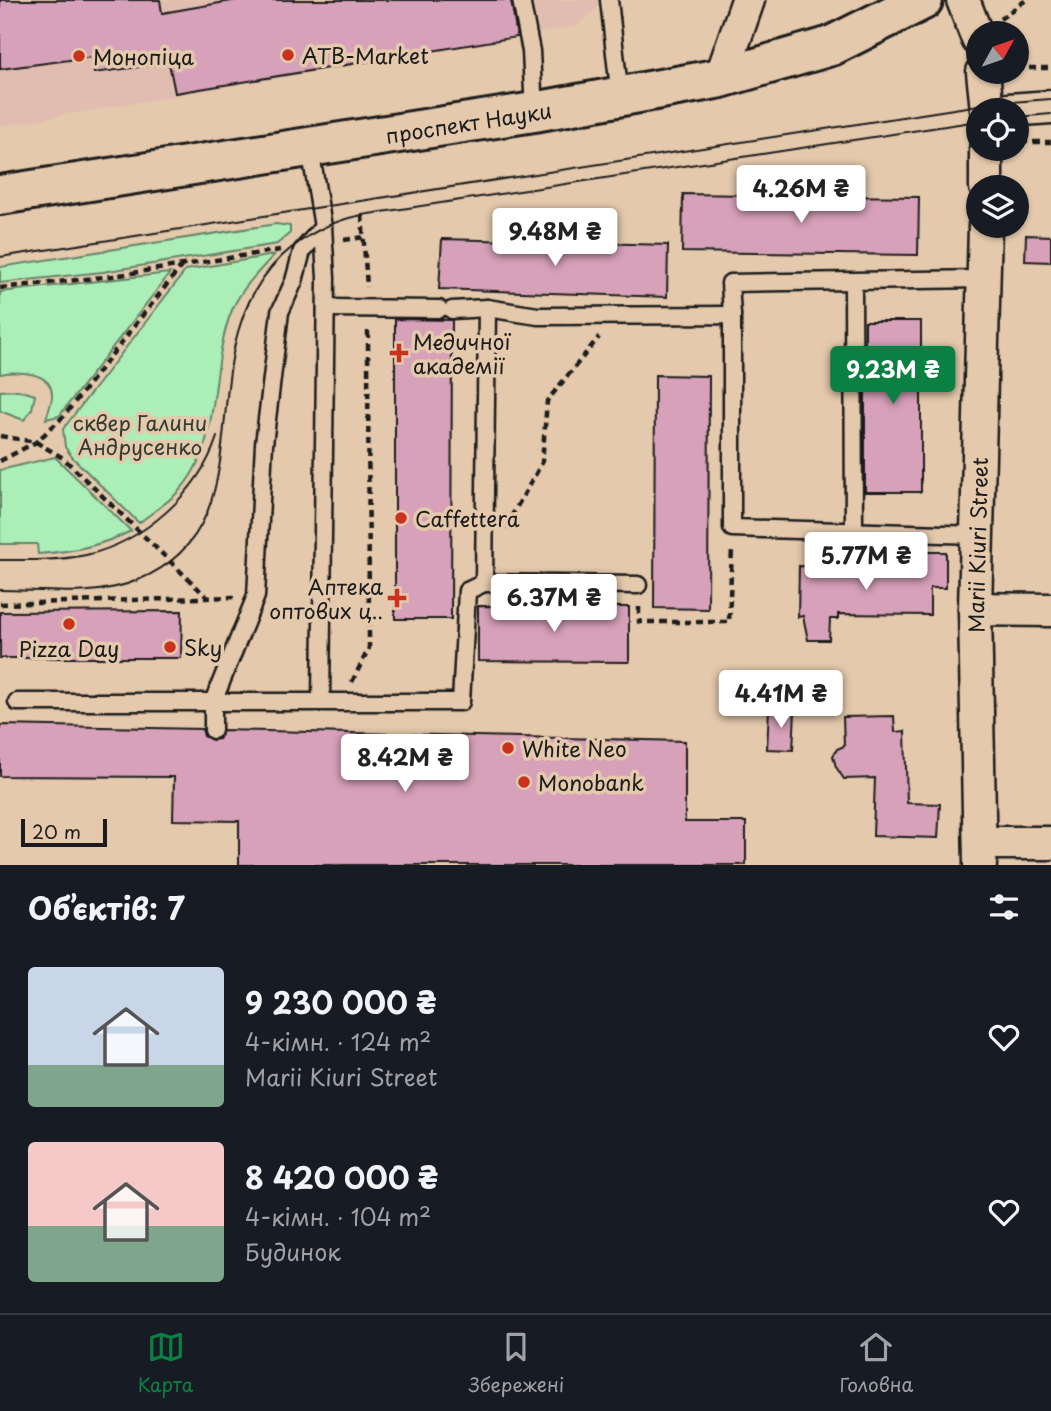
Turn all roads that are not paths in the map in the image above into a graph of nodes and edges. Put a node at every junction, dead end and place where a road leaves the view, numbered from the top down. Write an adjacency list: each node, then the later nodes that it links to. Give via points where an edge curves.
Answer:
1 (521, 0): 11 (lane, via 531,51)
2 (608, 0): 8 (lane)
3 (748, 0): 7 (street)
4 (923, 0): 7 (main road, проспект Науки, via 831,46)
5 (963, 0): 6 (street)
6 (971, 21)
7 (721, 78): 8 (main road, проспект Науки)
8 (620, 98): 11 (main road, проспект Науки)
9 (1051, 107): 10 (street)
10 (1029, 109)
11 (534, 112): 12 (main road, проспект Науки)
12 (310, 148): 13 (main road, проспект Науки); 14 (lane)
13 (0, 195)
14 (324, 235): 18 (lane); 28 (lane, via 302,251 279,312 264,444 256,597)
15 (985, 238): 16 (street, Marii Kiuri Street)
16 (984, 279): 17 (lane); 22 (street, Marii Kiuri Street)
17 (853, 282): 20 (lane, via 730,283); 21 (lane)
18 (326, 308): 19 (lane); 29 (lane)
19 (487, 308): 20 (lane, via 538,316); 23 (lane)
20 (732, 315): 21 (lane, via 732,528)
21 (854, 531): 22 (lane)
22 (979, 535): 25 (street, Marii Kiuri Street)
23 (484, 583): 24 (lane); 29 (lane, via 467,591 461,702)
24 (638, 585)
25 (975, 609): 26 (street); 32 (street, Marii Kiuri Street)
26 (1051, 610)
27 (17, 702): 28 (lane)
28 (213, 702): 29 (lane); 30 (lane)
29 (321, 702)
30 (213, 730)
31 (1051, 843): 32 (street)
32 (980, 854)

